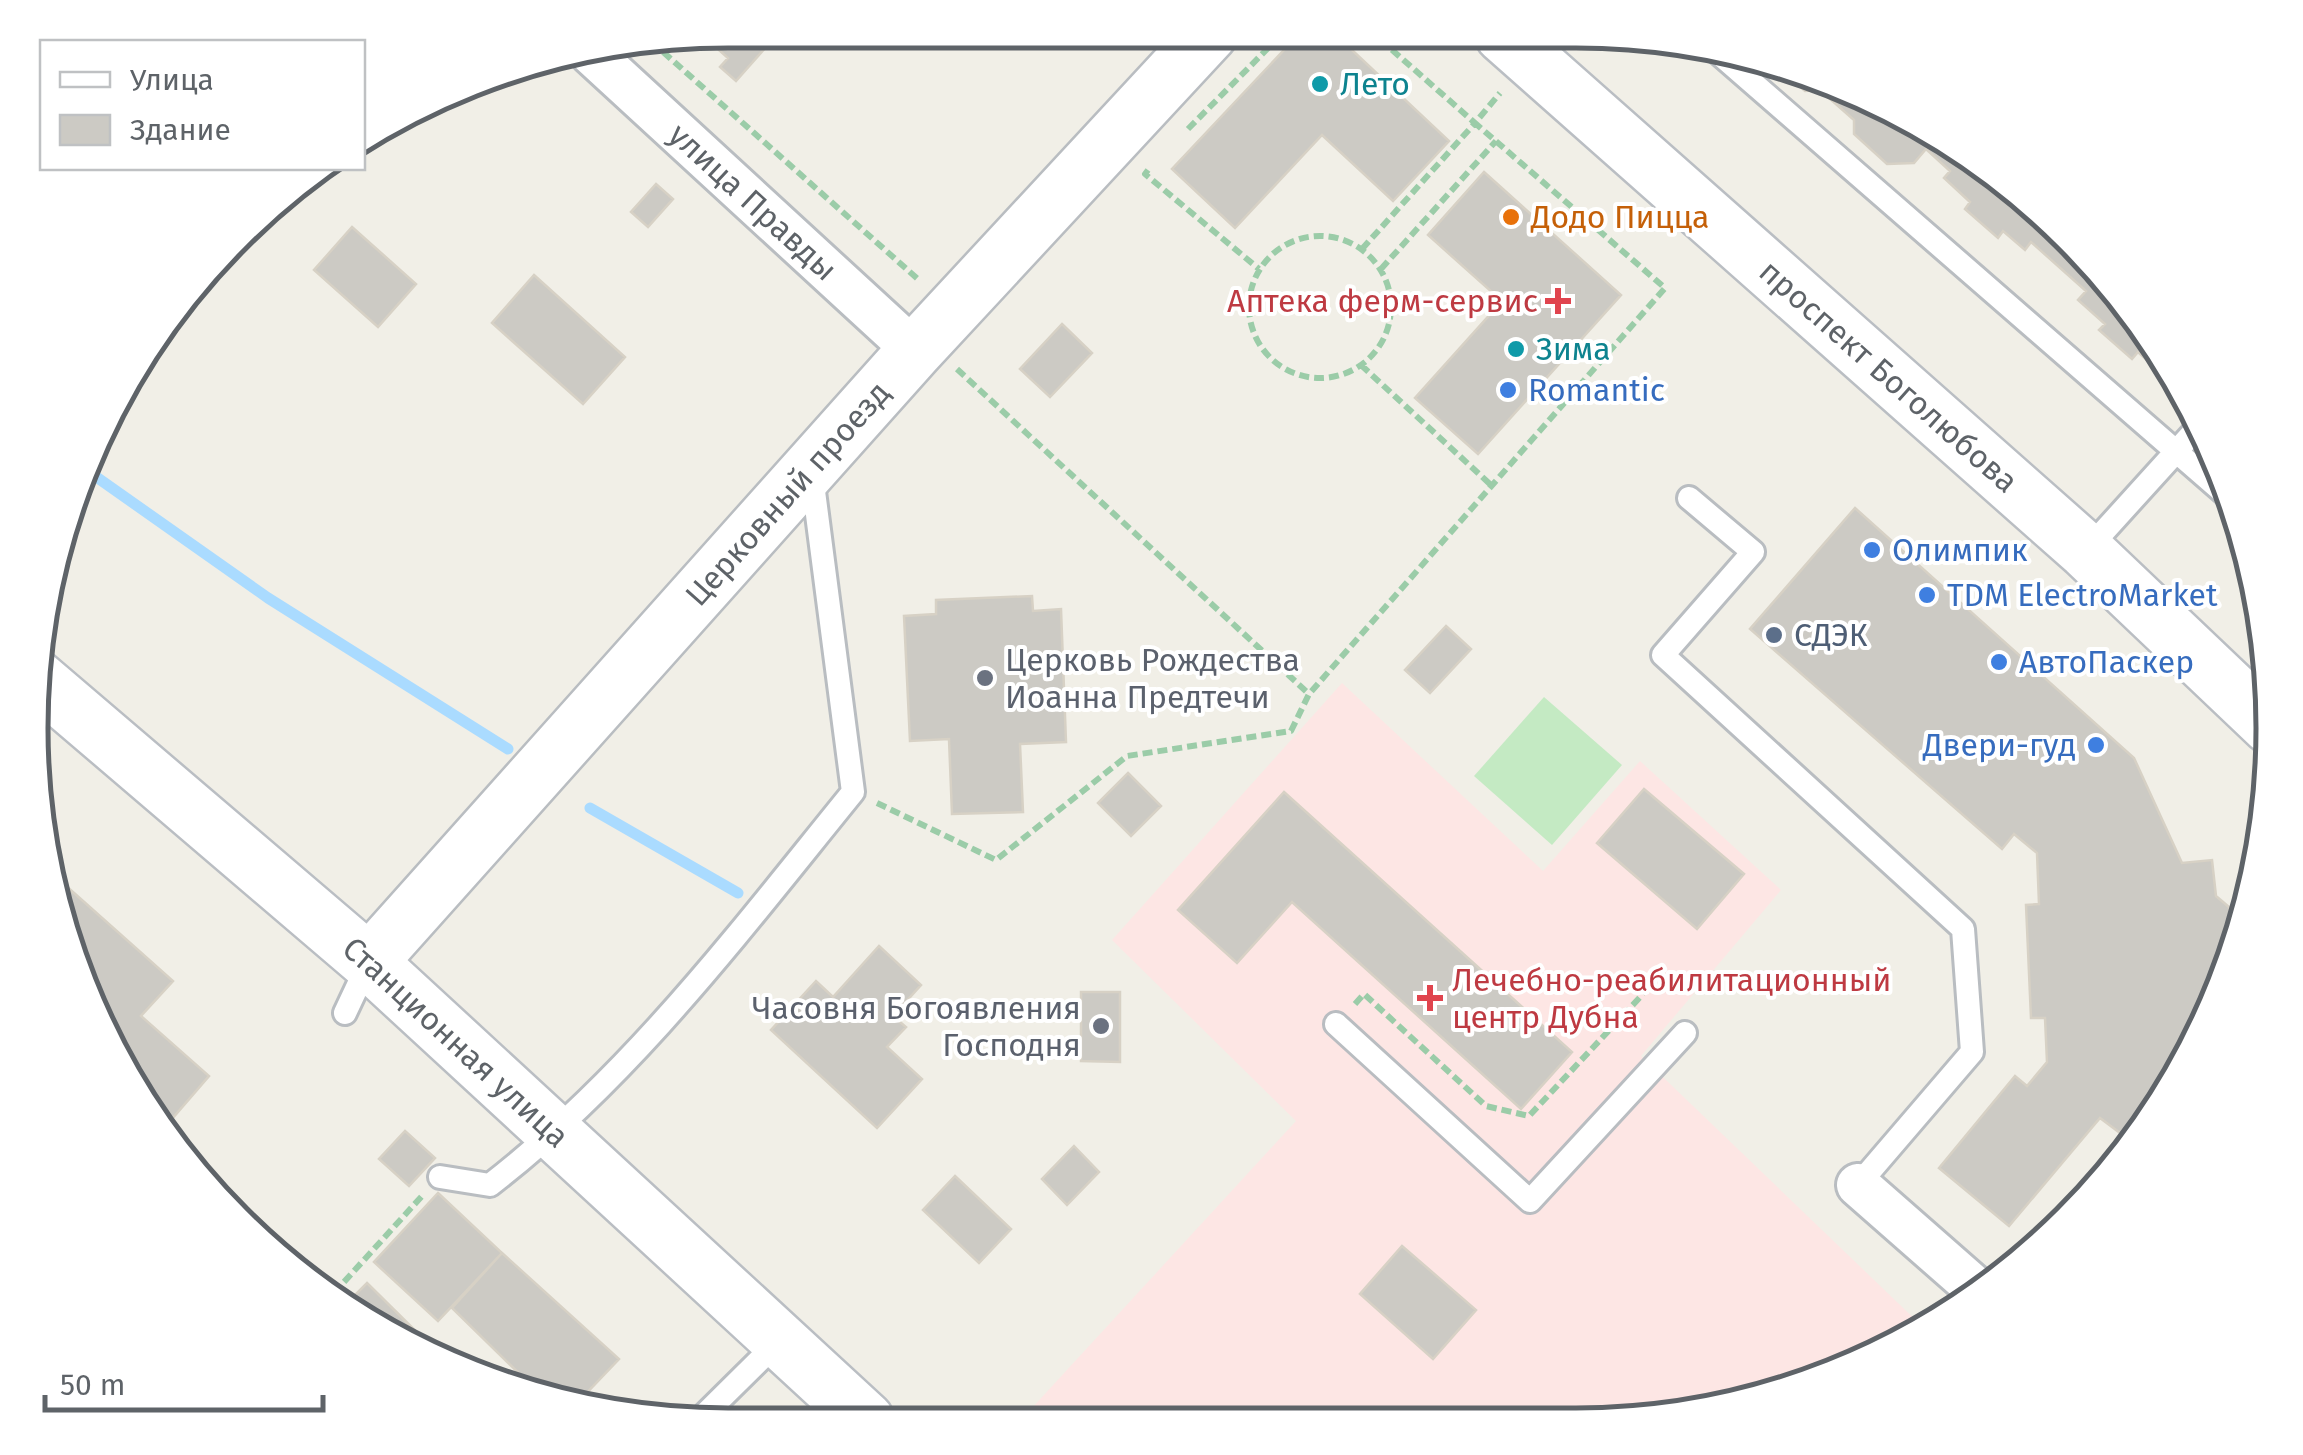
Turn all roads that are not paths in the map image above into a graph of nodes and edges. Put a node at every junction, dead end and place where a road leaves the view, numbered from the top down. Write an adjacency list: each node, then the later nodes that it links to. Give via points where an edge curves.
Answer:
1 (1196, 48): 5 (main road, Церковный проезд)
2 (1518, 48): 11 (main road, проспект Боголюбова)
3 (601, 60): 5 (street, улица Правды)
4 (1734, 67): 7 (lane)
5 (925, 328): 8 (main road, Церковный проезд)
6 (2190, 437): 7 (lane)
7 (2175, 454): 9 (lane); 11 (lane)
8 (811, 471): 14 (main road, Церковный проезд); 18 (lane, via 854,792 686,997)
9 (2209, 482)
10 (1689, 498): 20 (lane, via 1754,552 1663,655 1963,929 1972,1052)
11 (2086, 552): 13 (main road, проспект Боголюбова)
12 (49, 699): 14 (main road, Станционная улица)
13 (2255, 712)
14 (369, 962): 15 (lane); 18 (main road, Станционная улица)
15 (345, 1014)
16 (1336, 1024): 17 (lane, via 1530,1201)
17 (1686, 1033)
18 (556, 1134): 19 (lane, via 490,1185); 22 (main road, Станционная улица)
19 (440, 1176)
20 (1858, 1185): 21 (street)
21 (1968, 1282)
22 (780, 1340): 23 (lane); 24 (main road, Станционная улица)
23 (713, 1407)
24 (853, 1408)

